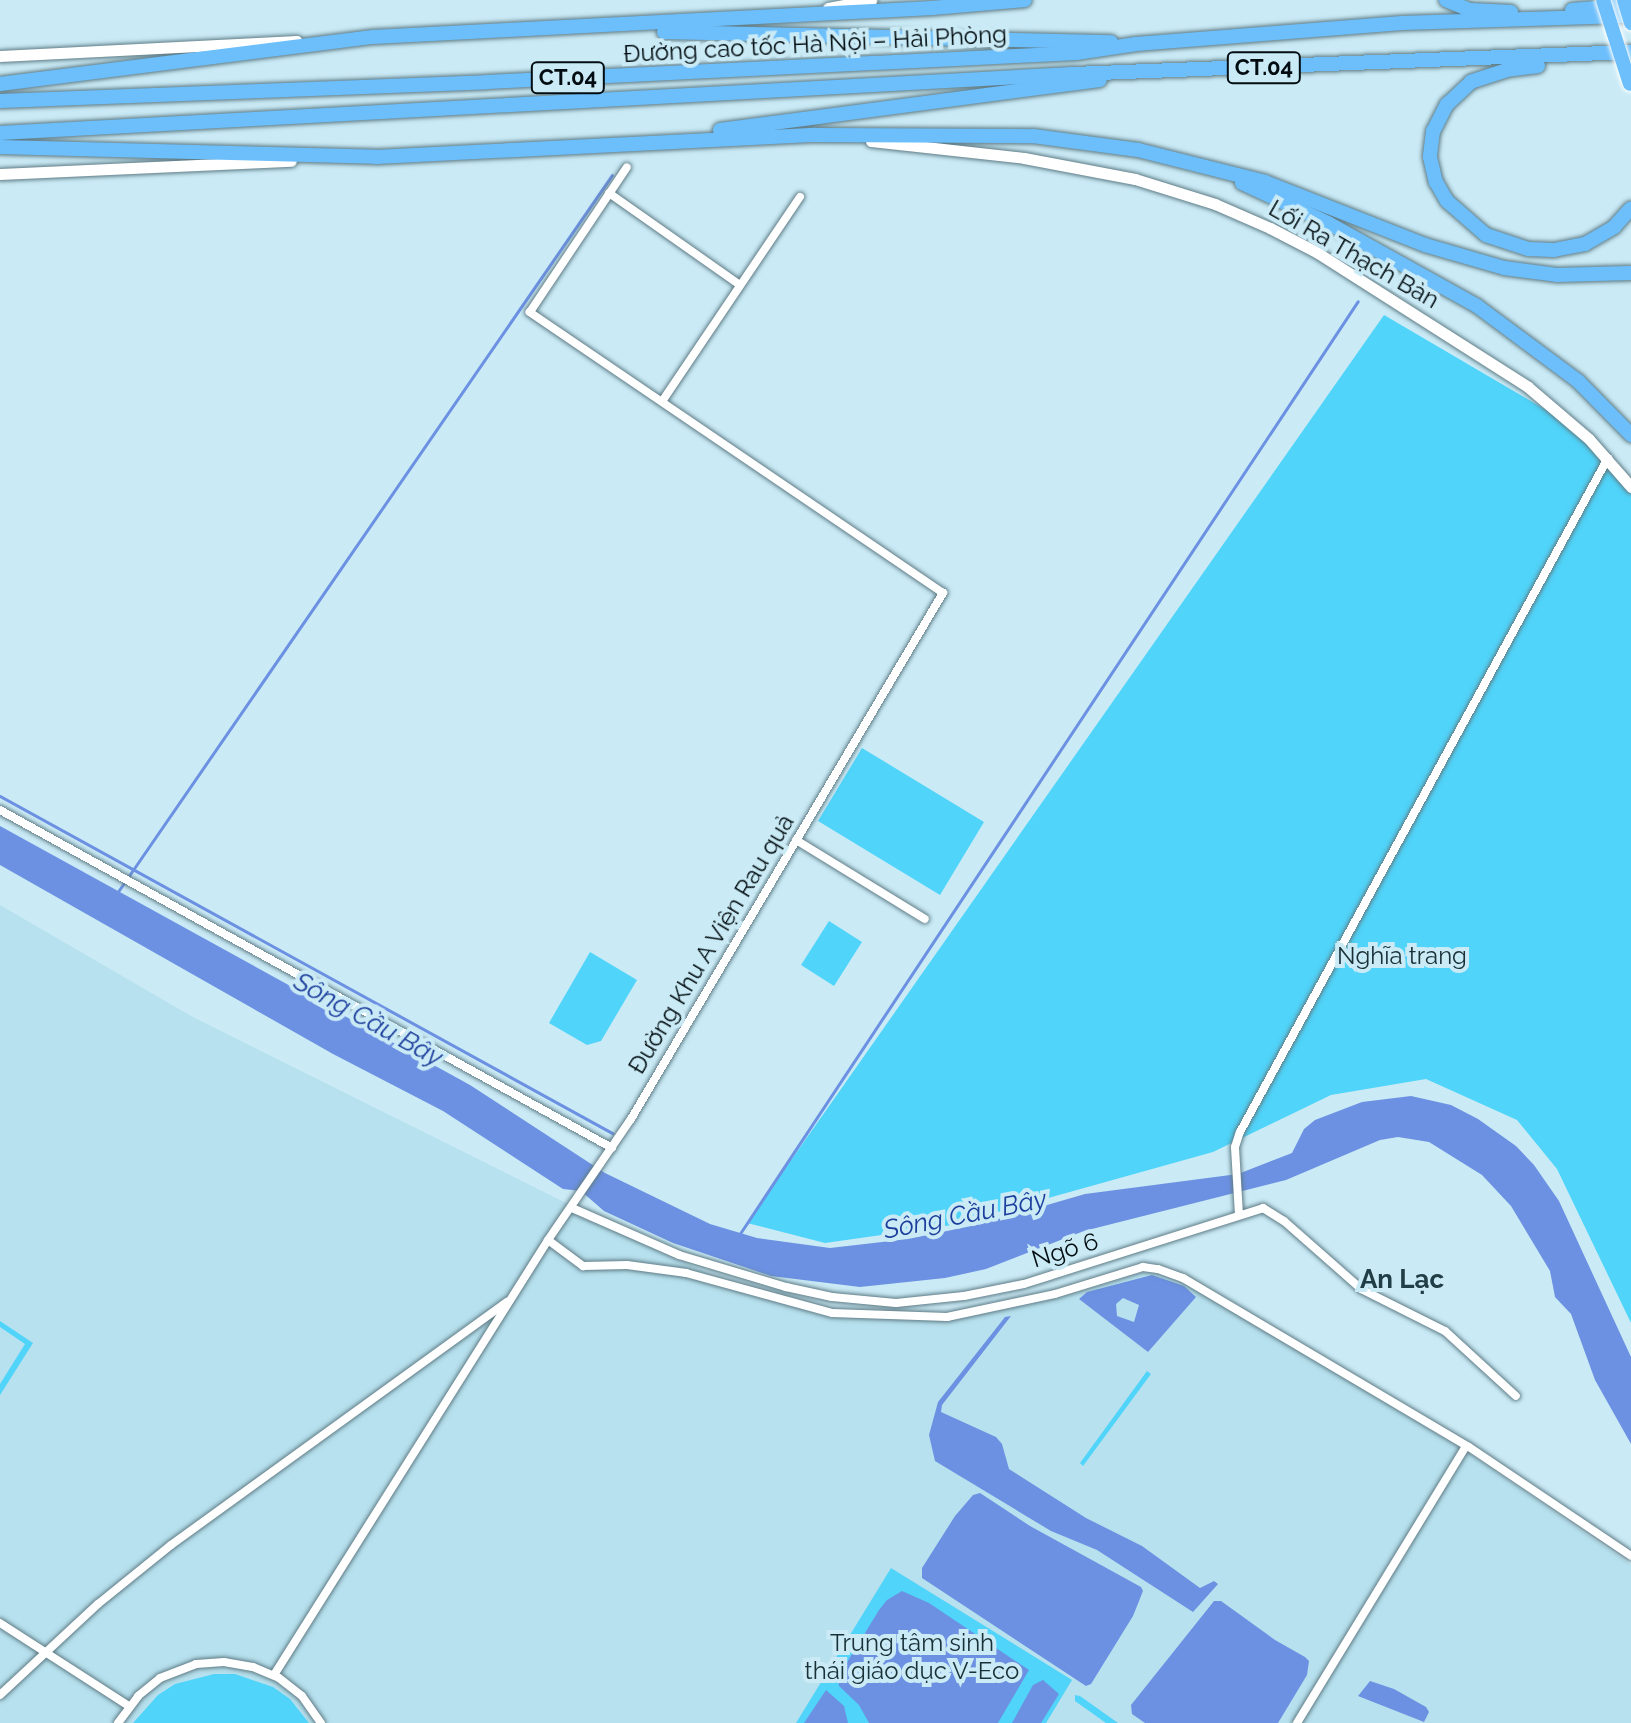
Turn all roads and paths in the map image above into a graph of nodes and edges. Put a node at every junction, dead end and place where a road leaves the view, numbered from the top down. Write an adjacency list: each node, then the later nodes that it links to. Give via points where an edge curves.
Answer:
1 (871, 0): 7 (main road)
2 (1025, 0): 7 (highway, Đường cao tốc Hà Nội – Hải Phòng)
3 (1446, 0): 6 (highway, via 1470,10 1505,13)
4 (1603, 0): 18 (highway, bridge)
5 (1624, 0): 9 (highway, bridge)
6 (1631, 5)
7 (787, 16): 10 (highway, Đường cao tốc Hà Nội – Hải Phòng)
8 (1631, 16): 12 (highway, Đường cao tốc Hà Nội – Hải Phòng / CT.04, via 1402,23)
9 (1631, 23)
10 (570, 29): 11 (highway, Đường cao tốc Hà Nội – Hải Phòng); 12 (highway)
11 (373, 37): 14 (main road); 17 (highway, Đường cao tốc Hà Nội – Hải Phòng)
12 (1136, 44): 19 (highway, Đường cao tốc Hà Nội – Hải Phòng / CT.04, via 1076,53)
13 (1631, 52): 16 (highway, Đường cao tốc Hà Nội – Hải Phòng / CT.04)
14 (0, 56)
15 (1631, 60): 30 (highway, via 1507,70 1471,82 1438,118 1430,157 1436,182 1464,219 1486,235 1528,249 1585,244 1614,227)
16 (1135, 73): 20 (highway, Đường cao tốc Hà Nội – Hải Phòng / CT.04); 22 (highway, via 1059,88)
17 (0, 84)
18 (1631, 87)
19 (0, 101)
20 (0, 133)
21 (815, 135): 22 (highway); 25 (highway, via 1033,136 1138,150); 35 (main road, Lối Ra Thạch Bàn, via 1060,163 1215,204 1318,253 1493,363 1563,415)
22 (624, 142): 24 (highway)
23 (0, 147): 24 (highway)
24 (376, 157): 27 (main road)
25 (1205, 166): 31 (highway, via 1285,189 1445,252 1542,274); 34 (highway, via 1328,223 1477,306 1578,381)
26 (627, 167): 28 (street)
27 (0, 174)
28 (609, 193): 32 (street); 33 (street, via 530,312)
29 (800, 197): 32 (street)
30 (1631, 208)
31 (1631, 273)
32 (740, 285): 33 (street)
33 (663, 400): 38 (street, Đường Khu A Viện Rau quả, via 943,593)
34 (1631, 435)
35 (1608, 458): 36 (main road, Lối Ra Thạch Bàn); 42 (street, via 1237,1139)
36 (1631, 487)
37 (0, 810): 40 (street)
38 (796, 840): 39 (street); 40 (street, Đường Khu A Viện Rau quả)
39 (925, 919)
40 (612, 1148): 41 (street, Đường Khu A Viện Rau quả)
41 (573, 1207): 42 (street, Ngõ 6, via 679,1255 743,1275 832,1297 896,1303 1024,1284); 43 (street, Đường Khu A Viện Rau quả)
42 (1239, 1211): 45 (street, Ngõ 6, via 1261,1208 1277,1217 1361,1289 1445,1331)
43 (548, 1240): 44 (street, Đường Khu A Viện Rau quả); 46 (street, via 583,1266 686,1273 832,1313 947,1317 1055,1294 1143,1267 1158,1269 1183,1278)
44 (511, 1299): 49 (street, via 196,1526); 50 (street, Đường Khu A Viện Rau quả)
45 (1516, 1396)
46 (1466, 1446): 47 (street); 55 (street)
47 (1631, 1556)
48 (0, 1623): 49 (street)
49 (46, 1653): 51 (street); 52 (street)
50 (274, 1675): 52 (street, via 234,1662 196,1664 160,1678); 54 (street, via 302,1696)
51 (0, 1695)
52 (129, 1706): 53 (street)
53 (118, 1723)
54 (321, 1723)
55 (1297, 1723)

